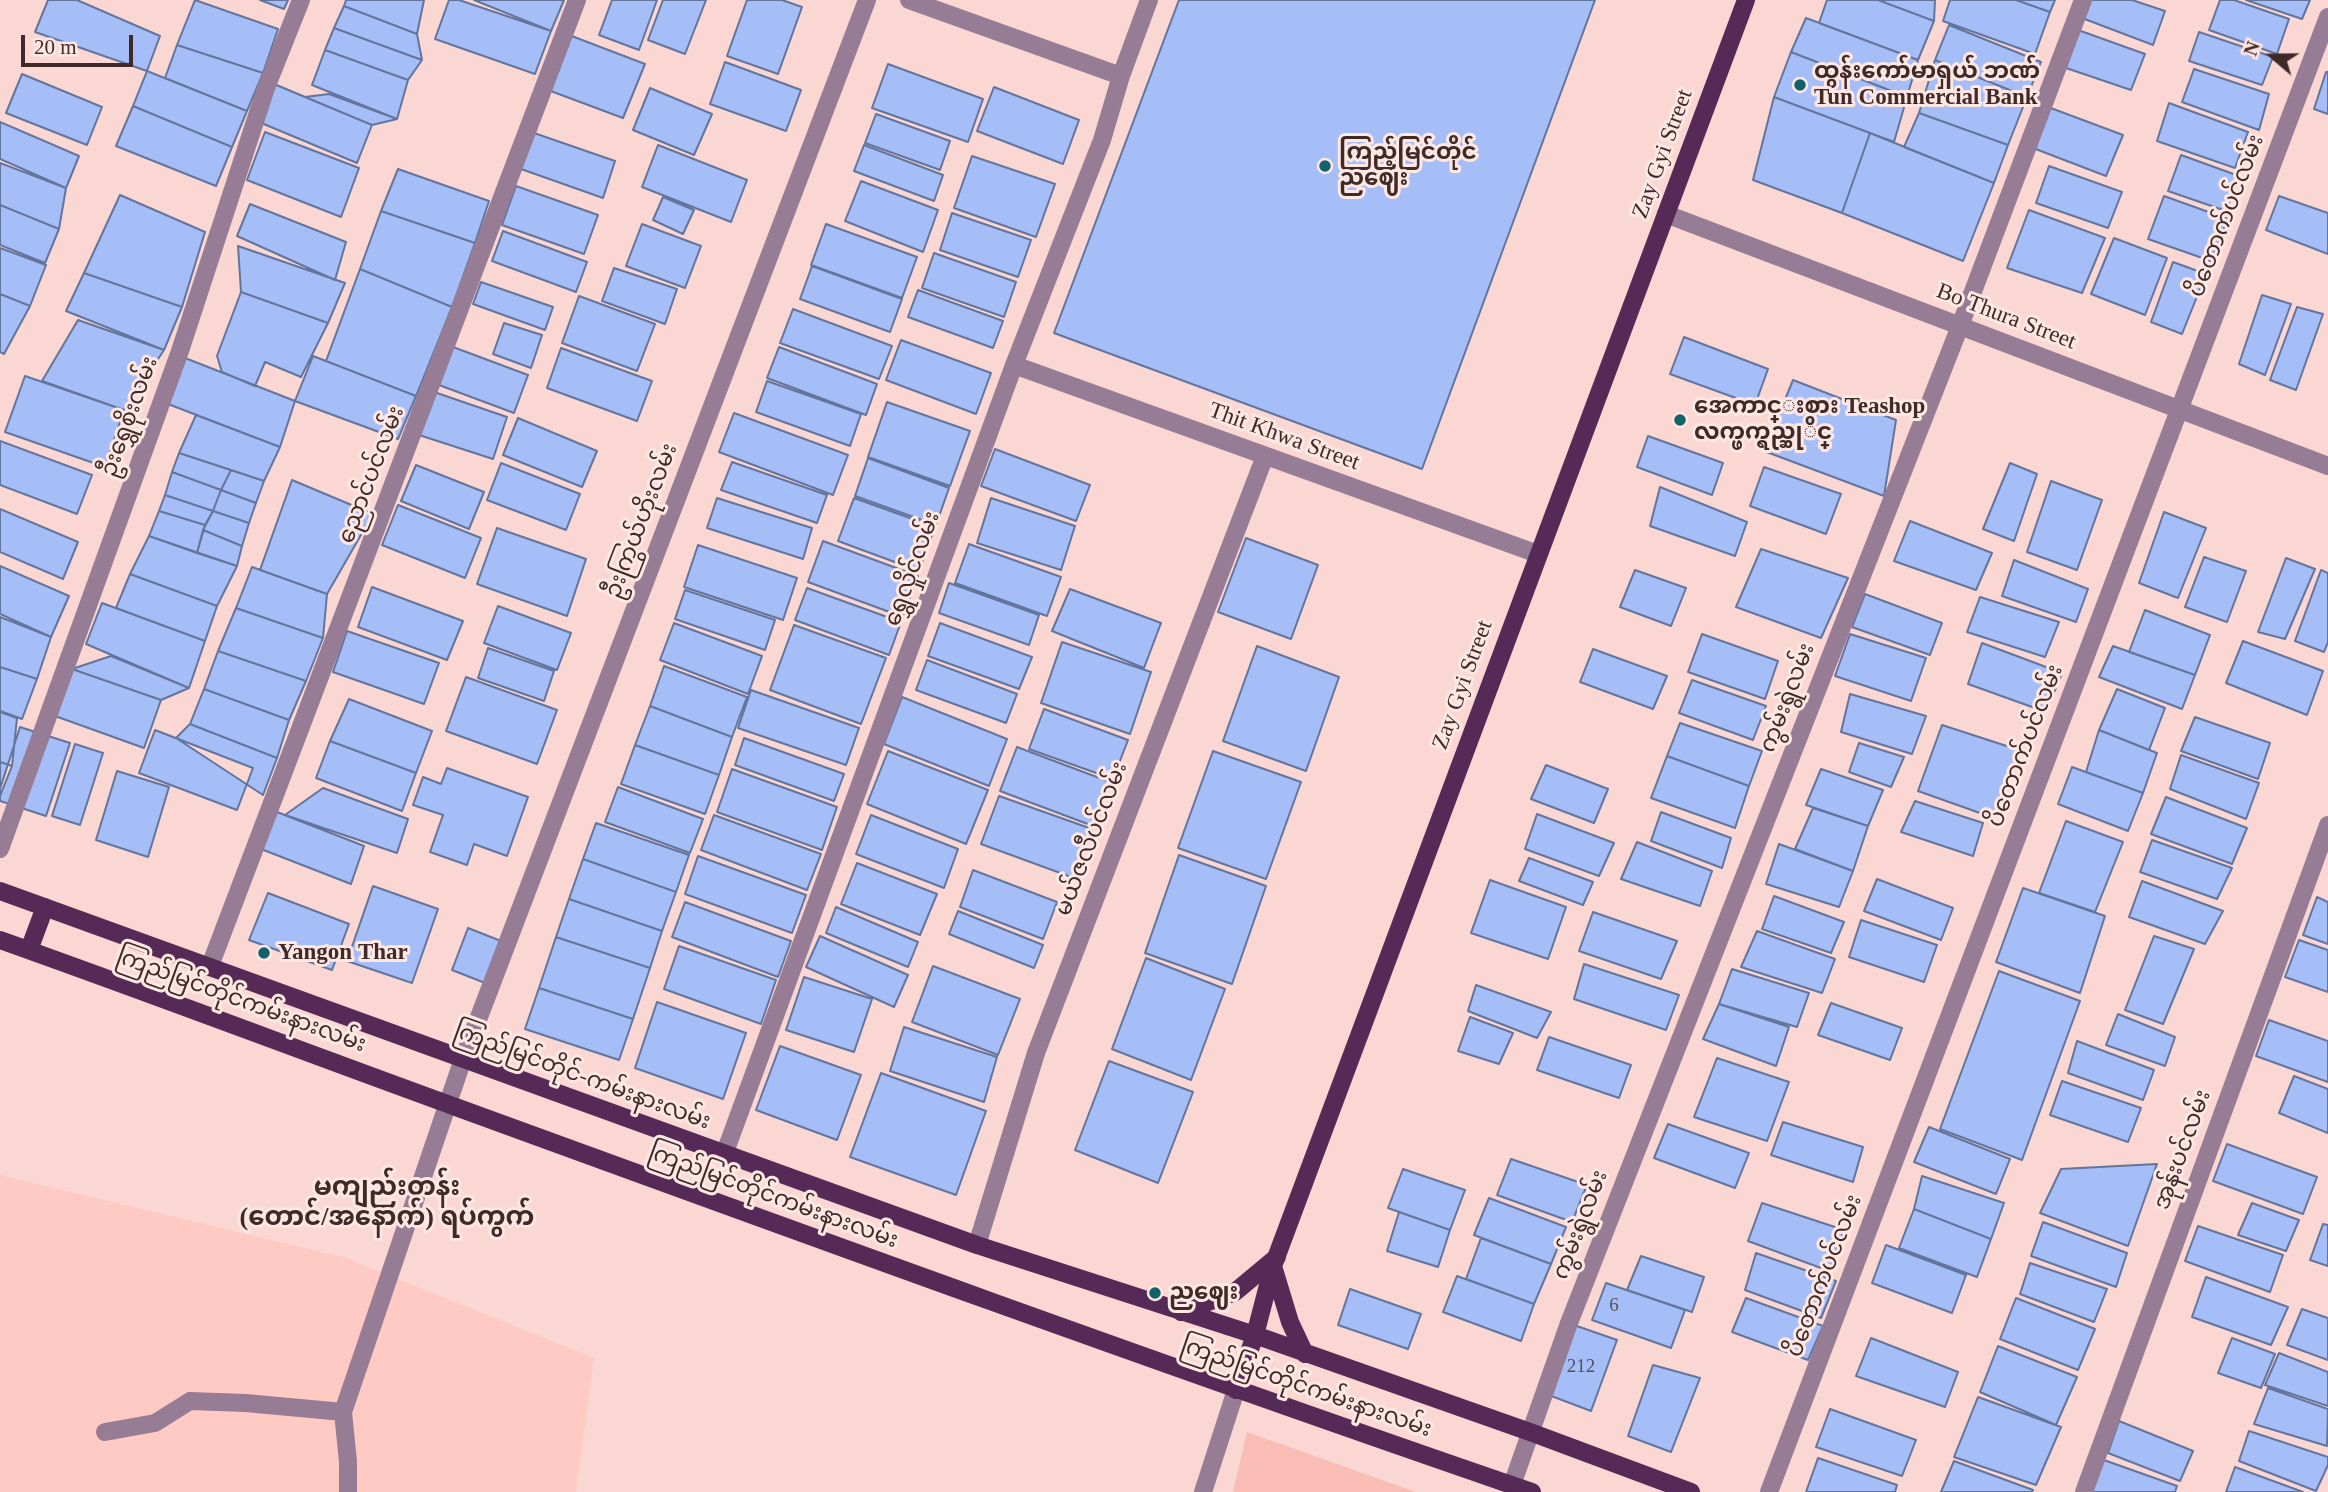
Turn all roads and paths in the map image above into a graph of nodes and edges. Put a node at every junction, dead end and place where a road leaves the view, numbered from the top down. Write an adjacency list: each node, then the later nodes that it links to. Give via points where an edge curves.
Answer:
1 (301, 0): 18 (street, ဦးရွှေစိုးလမ်း)
2 (577, 0): 23 (street, ညောင်ပင်လမ်း)
3 (867, 0): 24 (street, ဦးကြွယ်ဟိုးလမ်း)
4 (909, 0): 9 (street)
5 (1149, 0): 9 (street, ရွှေလှိုင်လမ်း)
6 (1746, 0): 10 (main road, Zay Gyi Street)
7 (2083, 0): 11 (street, ကွမ်းရွဲလမ်း)
8 (2328, 17): 13 (street, ပိတောက်ပင်လမ်း)
9 (1122, 76): 12 (street, ရွှေလှိုင်လမ်း, via 1102,140)
10 (1666, 214): 11 (street, Bo Thura Street); 16 (main road, Zay Gyi Street)
11 (1960, 326): 13 (street, Bo Thura Street); 36 (street, ကွမ်းရွဲလမ်း)
12 (1014, 365): 14 (street, Thit Khwa Street); 26 (street, ရွှေလှိုင်လမ်း)
13 (2180, 410): 15 (street, Bo Thura Street); 42 (street, ပိတောက်ပင်လမ်း)
14 (1265, 456): 16 (street, Thit Khwa Street); 27 (street, မယ်ဇလီပင်လမ်း, via 1036,1052)
15 (2328, 466)
16 (1538, 554): 28 (main road, Zay Gyi Street)
17 (2328, 825): 43 (street, အုန်းပင်လမ်း)
18 (0, 849)
19 (0, 891): 20 (main road, ကြည်မြင်တိုင်-ကမ်းနားလမ်း)
20 (45, 907): 22 (main road); 23 (main road, ကြည်မြင်တိုင်-ကမ်းနားလမ်း)
21 (0, 940): 22 (main road, ကြည်မြင်တိုင်ကမ်းနားလမ်း)
22 (29, 950): 25 (main road, ကြည်မြင်တိုင်ကမ်းနားလမ်း)
23 (210, 966): 24 (main road, ကြည်မြင်တိုင်-ကမ်းနားလမ်း)
24 (463, 1059): 25 (street, ဦးကြွယ်ဟိုးလမ်း); 26 (main road, ကြည်မြင်တိုင်-ကမ်းနားလမ်း)
25 (447, 1104): 33 (main road, ကြည်မြင်တိုင်ကမ်းနားလမ်း); 34 (street, ဦးကြွယ်ဟိုးလမ်း)
26 (724, 1155): 27 (main road, ကြည်မြင်တိုင်-ကမ်းနားလမ်း)
27 (977, 1245): 29 (main road, ကြည်မြင်တိုင်-ကမ်းနားလမ်း)
28 (1275, 1262): 30 (main road, via 1235,1292); 31 (main road, Zay Gyi Street); 32 (main road, via 1290,1322)
29 (1150, 1302): 30 (main road, ကြည်မြင်တိုင်ကမ်းနားလမ်း)
30 (1181, 1312): 31 (main road, ကြည်မြင်တိုင်ကမ်းနားလမ်း)
31 (1255, 1335): 32 (main road, ကြည်မြင်တိုင်ကမ်းနားလမ်း); 33 (main road, Zay Gyi Street)
32 (1305, 1354): 36 (main road, ကြည်မြင်တိုင်ကမ်းနားလမ်း)
33 (1236, 1390): 37 (main road, ကြည်မြင်တိုင်ကမ်းနားလမ်း); 39 (street)
34 (343, 1412): 35 (street, via 190,1401 155,1423); 38 (street)
35 (105, 1432)
36 (1530, 1432): 37 (street, ကွမ်းရွဲလမ်း); 41 (main road, ကြည်မြင်တိုင်ကမ်းနားလမ်း)
37 (1512, 1485): 40 (main road, ကြည်မြင်တိုင်ကမ်းနားလမ်း)
38 (348, 1492)
39 (1203, 1492)
40 (1532, 1492)
41 (1691, 1492)
42 (1769, 1492)
43 (2084, 1492)

